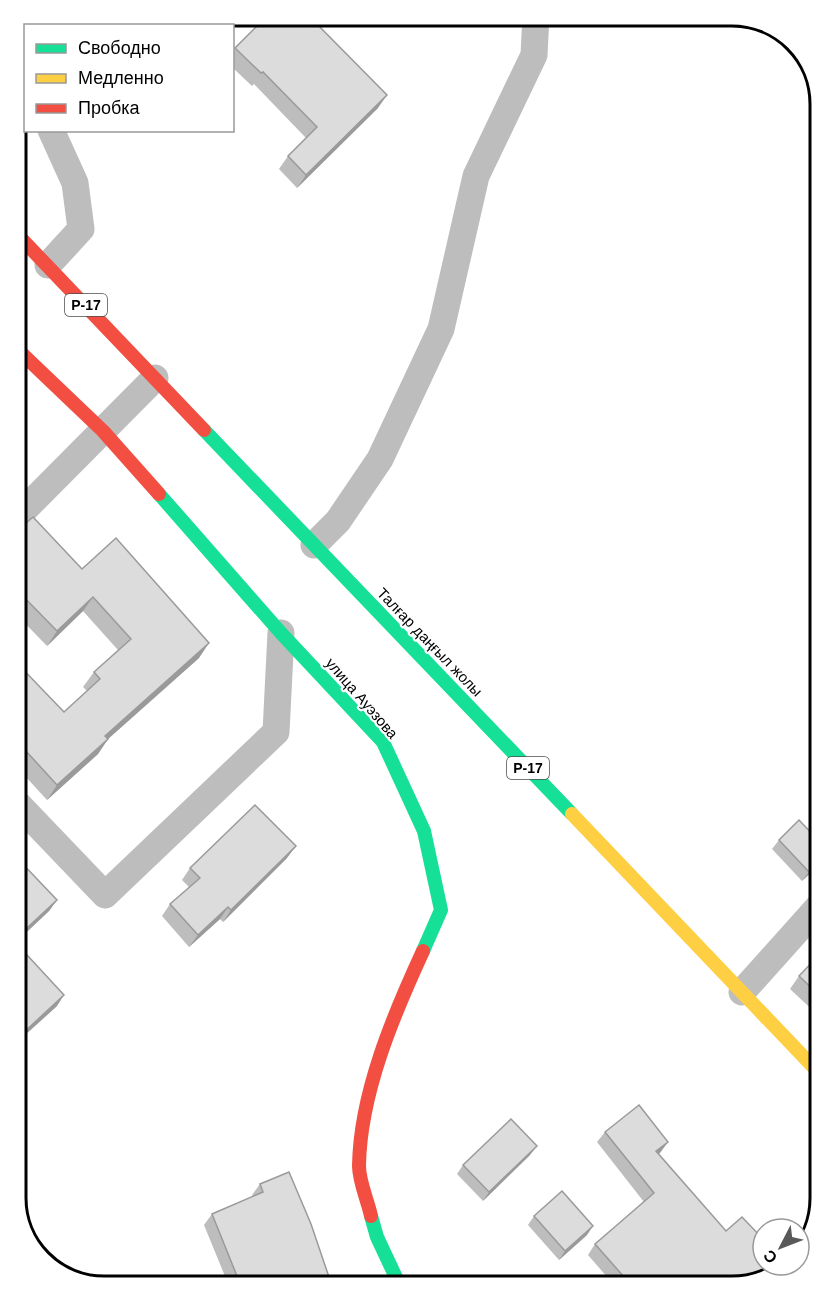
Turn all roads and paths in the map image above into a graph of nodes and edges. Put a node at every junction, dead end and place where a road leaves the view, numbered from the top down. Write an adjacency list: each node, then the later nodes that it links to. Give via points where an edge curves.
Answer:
1 (535, 26): 9 (street, via 534,55 476,176 441,329 380,459 338,521)
2 (52, 132): 4 (street, via 75,183 81,229)
3 (26, 243): 4 (main road, Талғар даңғыл жолы / P-17)
4 (48, 265): 6 (main road, Талғар даңғыл жолы / P-17)
5 (26, 358): 7 (main road, улица Ауэзова)
6 (155, 378): 7 (street); 9 (main road, Талғар даңғыл жолы / P-17)
7 (102, 431): 8 (street); 10 (main road, улица Ауэзова)
8 (26, 508)
9 (314, 545): 13 (main road, Талғар даңғыл жолы / P-17)
10 (281, 633): 11 (street, via 276,732 105,895); 15 (main road, улица Ауэзова, via 382,742 424,831 441,910 396,1010 369,1092 359,1168 377,1237)
11 (26, 812)
12 (810, 916): 13 (street)
13 (742, 992): 14 (main road, Талғар даңғыл жолы / P-17)
14 (810, 1063)
15 (395, 1275)

